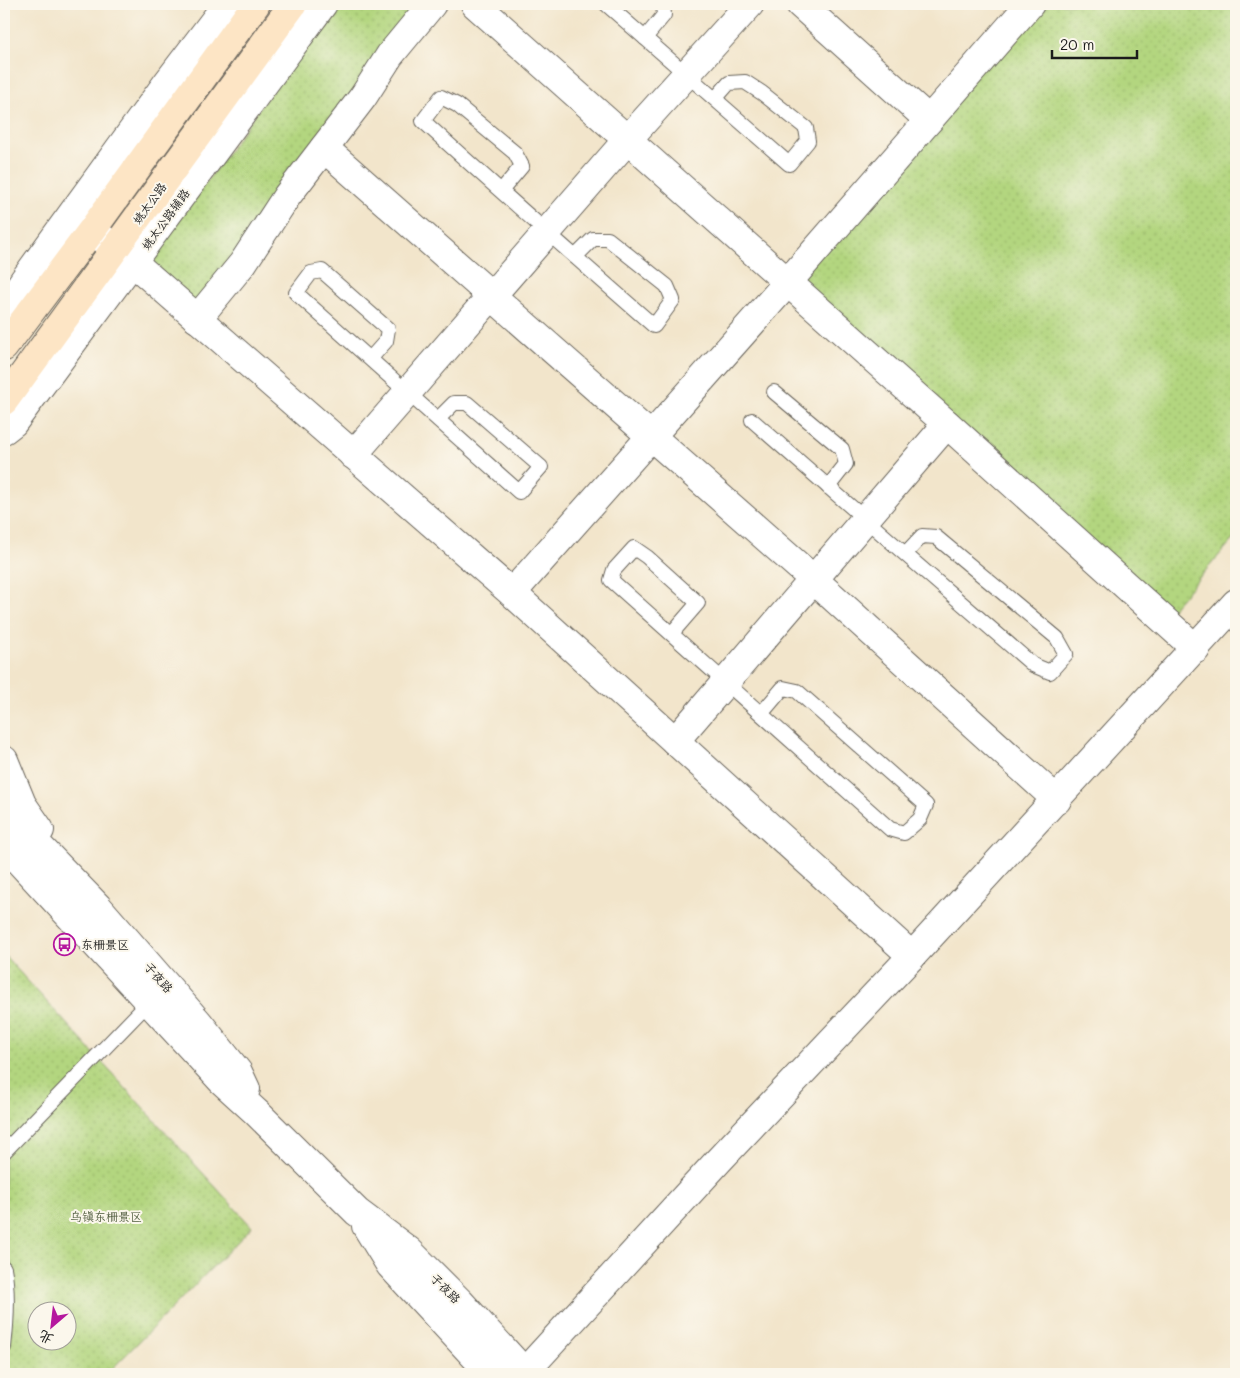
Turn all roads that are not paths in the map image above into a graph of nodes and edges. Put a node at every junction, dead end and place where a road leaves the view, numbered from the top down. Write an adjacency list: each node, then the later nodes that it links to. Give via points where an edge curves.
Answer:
1 (228, 4): 19 (street)
2 (256, 4): 19 (main road)
3 (293, 4): 21 (main road, 姚太公路)
4 (323, 4): 21 (street, 姚太公路辅路)
5 (432, 4): 17 (street, via 390,55)
6 (475, 4): 16 (street)
7 (606, 4): 12 (lane)
8 (663, 4): 12 (lane, via 664,14)
9 (750, 4): 13 (street)
10 (800, 4): 15 (street)
11 (1030, 4): 15 (street)
12 (645, 38): 13 (lane)
13 (686, 74): 14 (lane); 16 (street)
14 (714, 99): 14 (lane, via 730,83 745,82 806,128 808,141 789,164)
15 (929, 120): 23 (street)
16 (628, 140): 20 (street); 23 (street)
17 (324, 148): 24 (street); 26 (street, via 243,262)
18 (501, 191): 18 (lane, via 423,121 441,97 457,105 515,153 522,166); 20 (lane)
19 (82, 222): 21 (street); 25 (street, via 24,280); 27 (main road)
20 (547, 232): 22 (lane); 24 (street)
21 (124, 256): 26 (street); 31 (main road, 姚太公路); 35 (street, 姚太公路辅路, via 13,423)
22 (575, 257): 22 (lane, via 593,239 608,239 667,286 673,300 654,326)
23 (788, 282): 34 (street); 36 (street)
24 (492, 296): 29 (street); 36 (street)
25 (4, 316)
26 (197, 319): 37 (street)
27 (4, 347)
28 (370, 359): 28 (lane, via 296,293 312,273 322,272 388,329 386,341); 29 (lane)
29 (408, 392): 32 (lane); 37 (street)
30 (774, 392): 38 (lane, via 842,449 846,464)
31 (4, 401)
32 (438, 419): 32 (lane, via 454,402 467,403 541,467 519,492)
33 (752, 420): 38 (lane)
34 (947, 424): 39 (street); 45 (street)
35 (4, 430)
36 (650, 436): 41 (street); 42 (street)
37 (353, 455): 42 (street)
38 (828, 487): 39 (lane)
39 (865, 519): 40 (lane); 41 (street)
40 (905, 554): 40 (lane, via 922,536 936,537 1057,638 1066,654 1050,672 1033,665)
41 (813, 579): 46 (street); 50 (street)
42 (512, 594): 48 (street)
43 (1236, 604): 45 (street)
44 (672, 634): 44 (lane, via 611,580 614,570 634,548 698,603); 46 (lane)
45 (1196, 648): 50 (street)
46 (725, 682): 47 (lane); 48 (street)
47 (761, 714): 47 (lane, via 783,688 797,691 926,805 920,819 904,833 890,829)
48 (675, 740): 54 (street)
49 (4, 760): 53 (street, via 22,804 56,855)
50 (1057, 800): 54 (street)
51 (4, 810): 53 (street, 子夜路)
52 (4, 845): 55 (street, 子夜路)
53 (98, 907): 55 (street, 子夜路)
54 (912, 956): 61 (street, via 720,1159)
55 (158, 994): 56 (lane); 57 (street, 子夜路, via 199,1023 238,1072 257,1113)
56 (4, 1152)
57 (357, 1212): 60 (street, 子夜路, via 390,1265); 61 (street, 子夜路, via 409,1251)
58 (4, 1268): 59 (lane)
59 (4, 1347)
60 (491, 1374)
61 (525, 1374)

